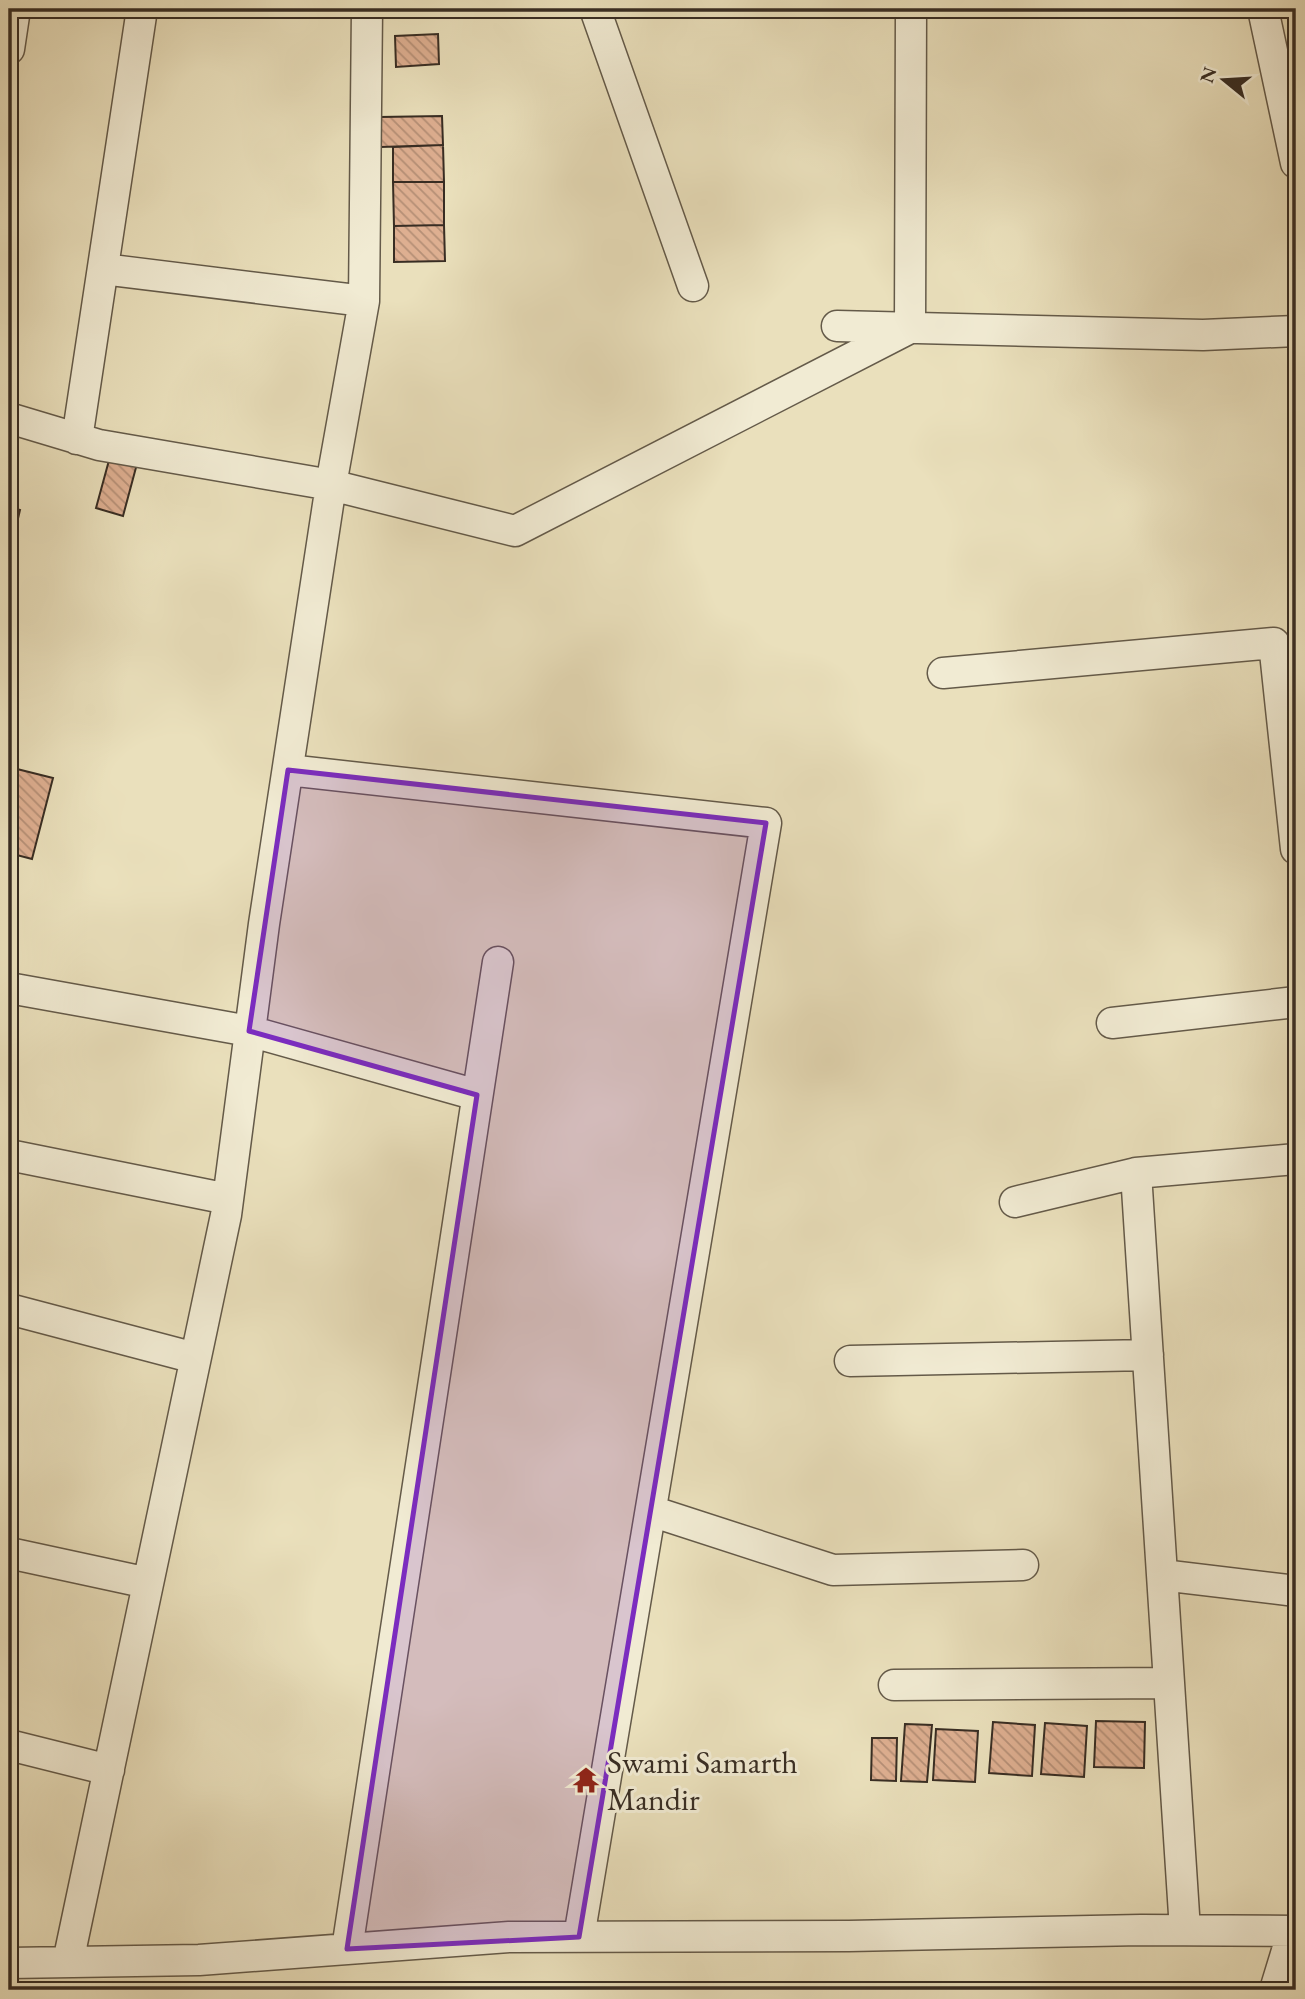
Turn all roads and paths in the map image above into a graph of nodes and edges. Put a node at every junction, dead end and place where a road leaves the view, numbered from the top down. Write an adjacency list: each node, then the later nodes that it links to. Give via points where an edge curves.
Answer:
1 (15, 9): 7 (street)
2 (142, 9): 9 (street)
3 (367, 9): 11 (street)
4 (595, 9): 10 (street)
5 (911, 9): 13 (street)
6 (1263, 9): 8 (street)
7 (9, 50)
8 (1296, 157)
9 (103, 269): 11 (street); 16 (street)
10 (693, 286)
11 (364, 301): 17 (street)
12 (837, 326): 13 (street)
13 (910, 328): 14 (street, via 1203,335); 17 (street, via 515,531)
14 (1296, 331)
15 (9, 418): 16 (street)
16 (77, 439): 17 (street)
17 (331, 485): 19 (street)
18 (943, 673): 20 (street, via 1274,643)
19 (288, 769): 25 (street); 36 (street, via 766,822)
20 (1296, 849)
21 (498, 962): 26 (street)
22 (9, 988): 25 (street)
23 (1296, 1002): 24 (street)
24 (1112, 1023)
25 (249, 1031): 26 (street); 30 (street)
26 (477, 1095): 49 (street)
27 (9, 1155): 30 (street)
28 (1296, 1159): 29 (street)
29 (1136, 1174): 31 (street); 33 (street)
30 (228, 1199): 34 (street)
31 (1015, 1202)
32 (9, 1309): 34 (street)
33 (1147, 1354): 35 (street); 39 (street)
34 (195, 1358): 40 (street)
35 (850, 1361)
36 (651, 1511): 38 (street, via 833,1570); 48 (street)
37 (9, 1553): 40 (street)
38 (1023, 1565)
39 (1162, 1575): 41 (street); 42 (street)
40 (148, 1583): 45 (street)
41 (1296, 1591)
42 (1169, 1683): 43 (street); 46 (street)
43 (894, 1685)
44 (9, 1745): 45 (street)
45 (109, 1770): 50 (street)
46 (1185, 1930): 47 (street); 48 (street)
47 (1295, 1931): 52 (street)
48 (579, 1937): 49 (street, via 509,1937)
49 (347, 1949): 50 (street)
50 (68, 1962): 51 (street)
51 (9, 1963)
52 (1275, 1990)

